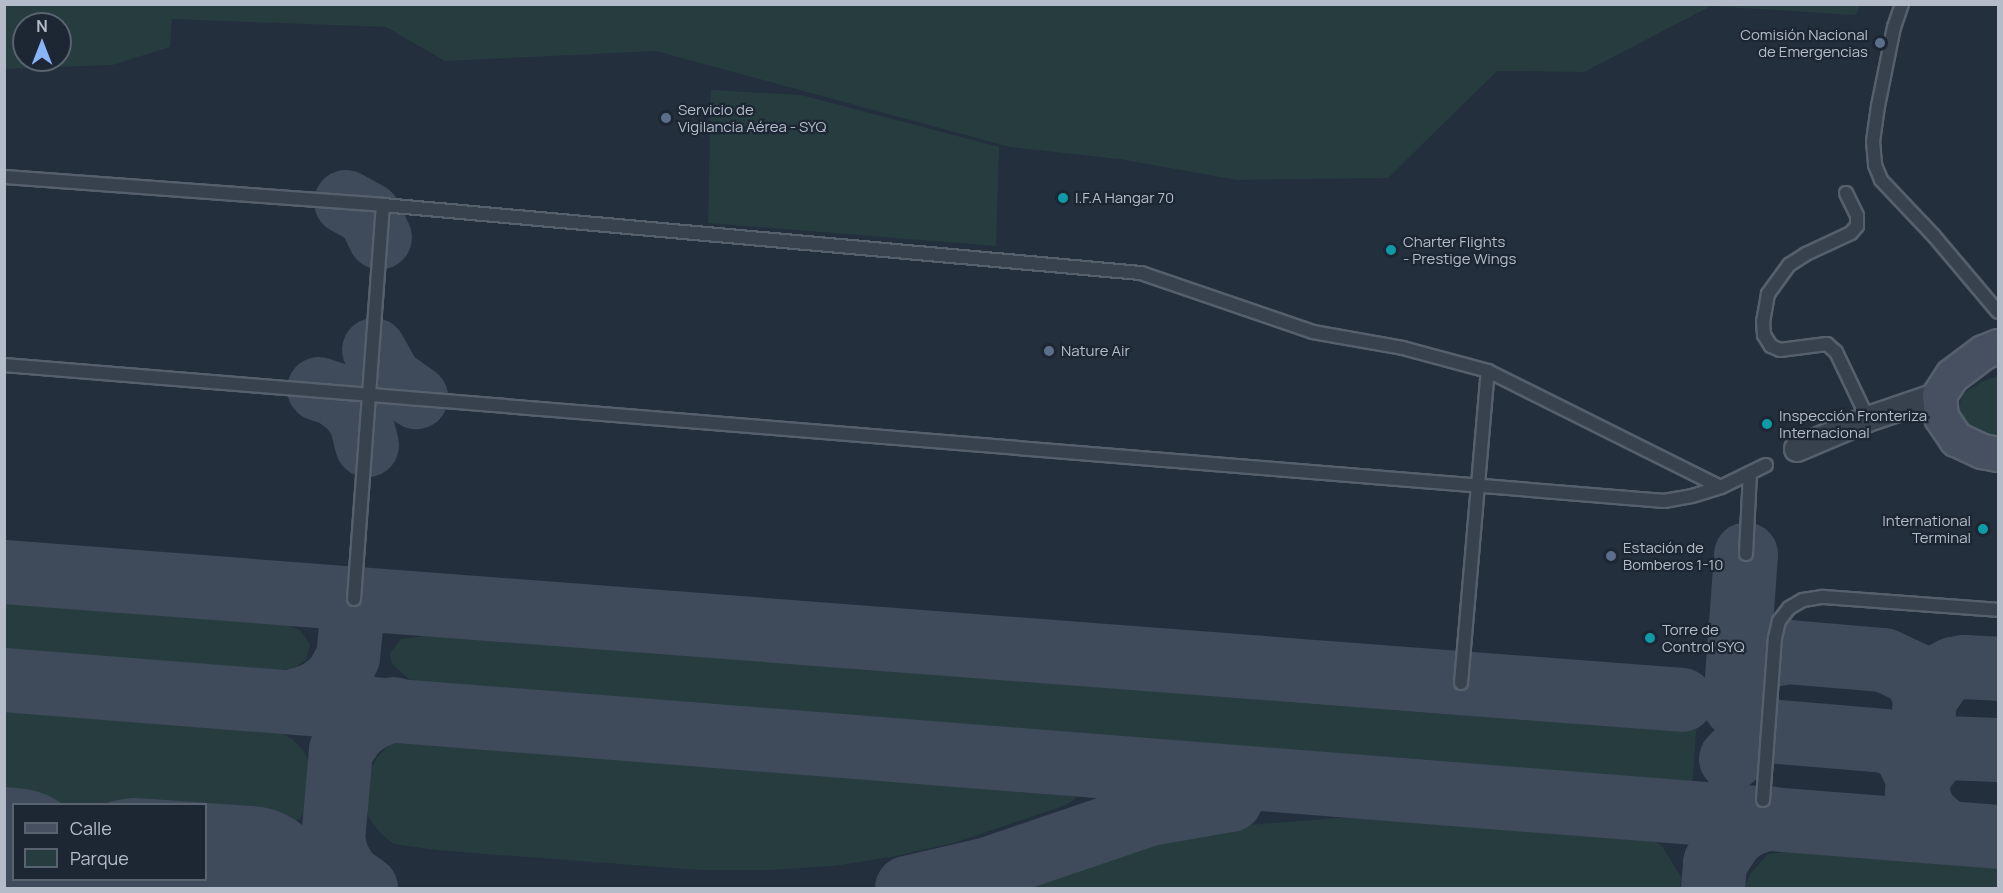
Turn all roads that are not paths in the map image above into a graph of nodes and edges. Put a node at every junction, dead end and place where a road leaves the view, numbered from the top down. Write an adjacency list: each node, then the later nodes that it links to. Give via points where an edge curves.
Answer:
1 (1902, 4): 5 (lane, via 1878,106 1873,141 1875,165 1881,180)
2 (4, 177): 4 (lane)
3 (1846, 193): 11 (lane, via 1857,216 1857,226 1851,233 1789,265 1768,294 1764,335 1780,351 1827,344 1836,352)
4 (382, 205): 8 (lane, via 1141,273 1313,332 1403,348); 9 (lane)
5 (1998, 312)
6 (1998, 346): 10 (main road, via 1952,375)
7 (4, 365): 9 (lane)
8 (1488, 371): 16 (lane); 17 (lane)
9 (371, 393): 16 (lane); 19 (lane)
10 (1940, 394): 11 (street); 13 (main road, via 1941,417 1956,439 1982,452)
11 (1868, 419): 12 (street)
12 (1797, 449)
13 (1998, 454)
14 (1766, 465): 15 (lane)
15 (1750, 474): 17 (lane); 18 (lane)
16 (1478, 486): 17 (lane, via 1664,501); 21 (lane)
17 (1721, 487)
18 (1746, 554)
19 (354, 599)
20 (1998, 610): 22 (lane, via 1823,597 1803,600 1789,608 1779,621 1775,638)
21 (1461, 683)
22 (1763, 800)

